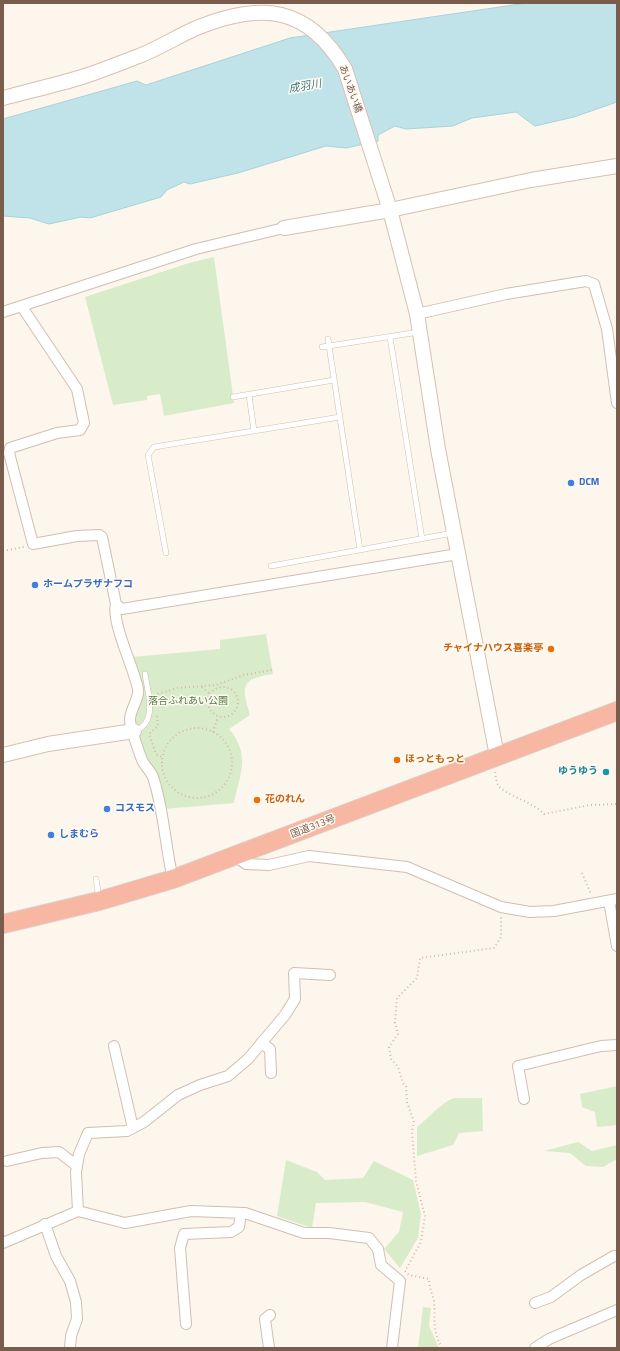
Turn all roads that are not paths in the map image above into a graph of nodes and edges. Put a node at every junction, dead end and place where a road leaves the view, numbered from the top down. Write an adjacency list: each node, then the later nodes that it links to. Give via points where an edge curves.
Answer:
1 (3, 98): 3 (street, あいあい橋, via 83,77 156,49 199,27 240,14 278,13 319,35 345,68)
2 (617, 166): 3 (street)
3 (388, 206): 4 (street); 7 (street, あいあい橋)
4 (284, 228): 5 (street, via 196,249)
5 (22, 307): 6 (street); 25 (street, via 77,389 84,423 80,430 57,433 10,448 9,453 33,544 77,536 102,537)
6 (3, 312)
7 (417, 314): 8 (street, あいあい橋); 16 (street, via 540,288 586,281 594,284 607,329)
8 (420, 332): 9 (lane); 19 (street, あいあい橋)
9 (390, 336): 11 (lane); 20 (lane)
10 (328, 339): 11 (lane)
11 (329, 346): 12 (lane); 13 (lane)
12 (322, 347)
13 (334, 380): 14 (lane); 17 (lane)
14 (249, 394): 15 (lane); 18 (lane)
15 (233, 397)
16 (617, 403)
17 (340, 417): 18 (lane); 21 (lane)
18 (254, 431): 22 (lane, via 154,447 148,455)
19 (454, 533): 20 (lane); 23 (street, あいあい橋)
20 (422, 539): 21 (lane)
21 (360, 550): 24 (lane)
22 (166, 553)
23 (458, 554): 25 (street, via 122,608); 30 (street, あいあい橋)
24 (271, 566)
25 (116, 604): 28 (street, via 114,611 123,645 133,667 138,692 131,711 130,721)
26 (145, 674): 28 (lane, via 150,709 148,719 142,728)
27 (617, 711): 30 (highway, 国道313号)
28 (134, 731): 29 (street, via 48,744); 32 (street, via 142,760 153,776 165,827)
29 (3, 756)
30 (497, 756): 31 (highway, 国道313号)
31 (236, 857): 32 (highway, 国道313号); 34 (street, via 246,864 269,864 309,856 407,867 443,881 475,898 501,907 530,912 554,911)
32 (173, 879): 35 (highway, 国道313号)
33 (96, 880): 35 (lane)
34 (613, 900): 37 (street)
35 (99, 901): 36 (highway, 国道313号)
36 (3, 924)
37 (617, 946)
38 (330, 975): 39 (street, via 294,973 295,999)
39 (261, 1043): 42 (street, via 270,1049); 44 (street, via 248,1059 228,1076 178,1095 144,1122)
40 (617, 1045): 43 (street, via 601,1046 518,1066)
41 (114, 1046): 44 (street)
42 (271, 1073)
43 (524, 1099)
44 (132, 1128): 46 (street, via 127,1131 88,1134 79,1154)
45 (7, 1161): 46 (street, via 59,1152)
46 (77, 1166): 47 (street)
47 (78, 1211): 48 (street, via 125,1223 191,1211); 49 (street)
48 (241, 1212): 55 (street, via 239,1227 231,1232 184,1234 180,1248); 58 (street, via 304,1233 369,1238 378,1249 381,1266 400,1281)
49 (45, 1224): 50 (street); 56 (street, via 56,1256 70,1281 76,1302 77,1319 70,1336)
50 (3, 1243)
51 (617, 1256): 52 (street, via 581,1275 551,1297)
52 (535, 1304)
53 (617, 1310): 59 (street, via 549,1339)
54 (270, 1315): 57 (street, via 266,1319)
55 (186, 1324)
56 (70, 1348)
57 (269, 1348)
58 (392, 1348)
59 (535, 1348)

